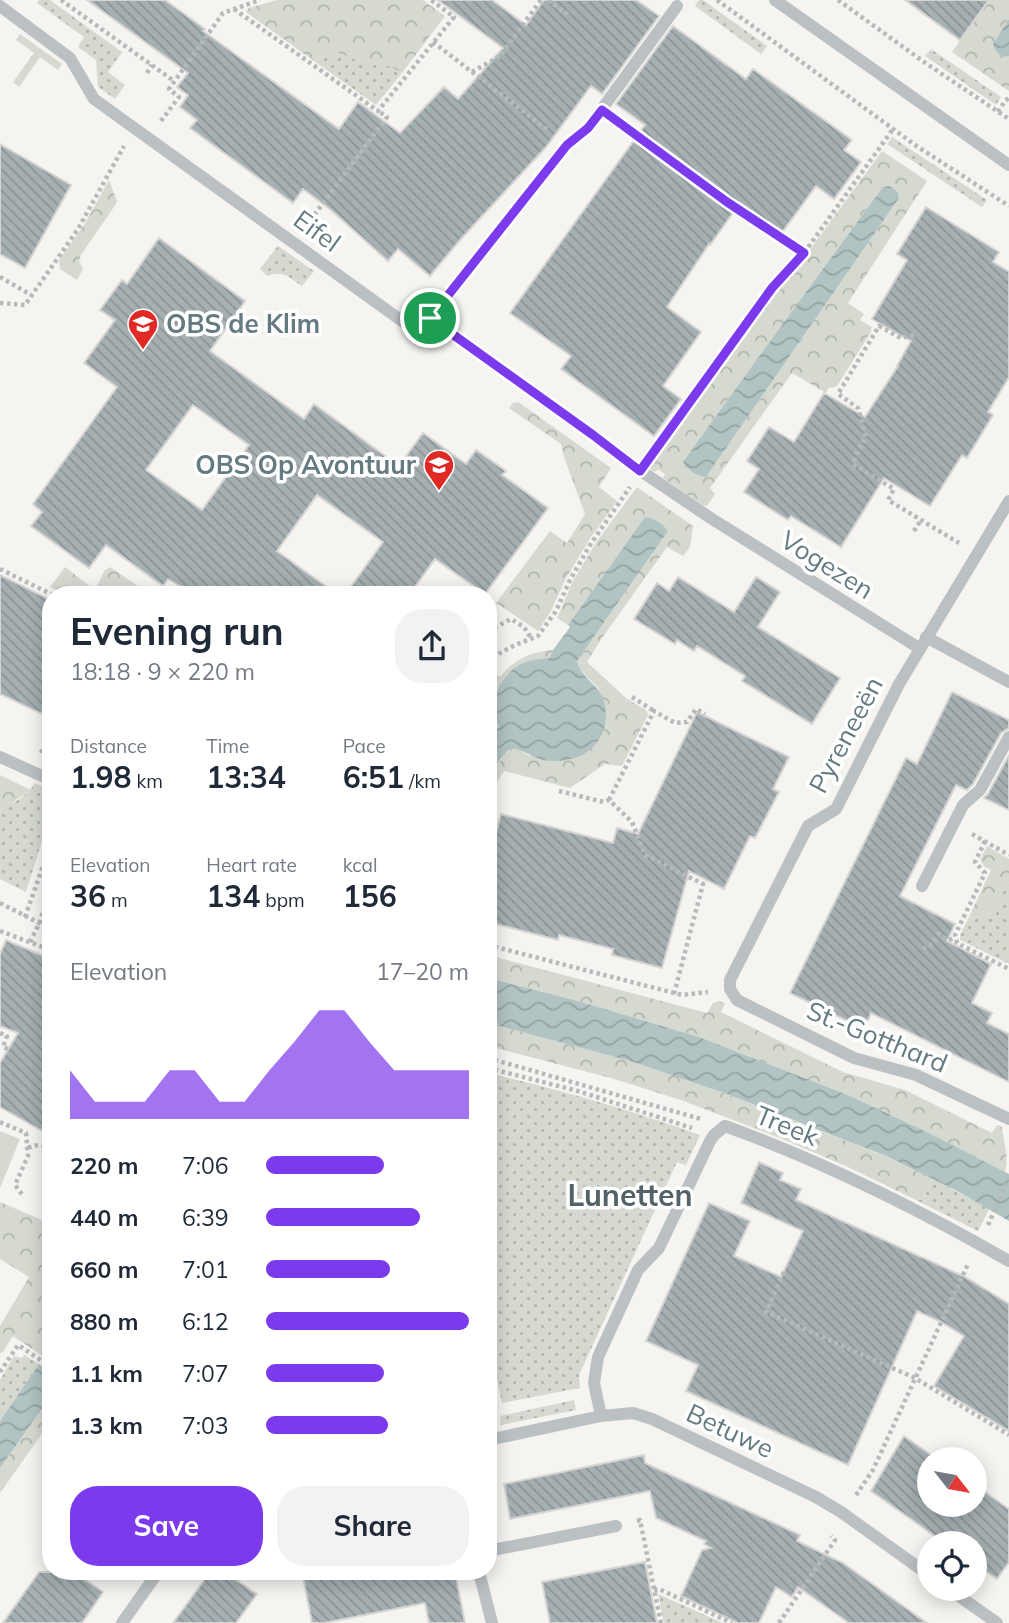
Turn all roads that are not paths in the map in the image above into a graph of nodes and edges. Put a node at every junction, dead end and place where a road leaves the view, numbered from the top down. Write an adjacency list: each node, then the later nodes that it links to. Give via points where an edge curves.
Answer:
1 (775, 0): 4 (street)
2 (0, 6): 5 (street, Eifel, via 70,58 94,99 137,131 402,321)
3 (677, 6): 5 (street, via 588,128 567,145)
4 (1009, 165)
5 (430, 318): 7 (street, Vogezen, via 712,519 862,614)
6 (1009, 501): 7 (street, Pyreneeën)
7 (923, 643): 8 (street, Vogezen); 13 (street, Pyreneeën, via 836,809 808,827 730,979)
8 (1009, 681)
9 (1009, 737): 12 (street, via 980,790 963,805)
10 (0, 757): 11 (street)
11 (42, 776)
12 (922, 886)
13 (730, 989): 14 (street, St.-Gotthard, via 737,1000 854,1058 916,1075)
14 (1009, 1119)
15 (1009, 1261): 16 (street, Treek, via 870,1188 725,1126 710,1141 659,1248 638,1270 598,1357 594,1382)
16 (601, 1416): 17 (street, Betuwe); 20 (street, Betuwe, via 633,1413 652,1419 816,1497)
17 (497, 1436)
18 (617, 1526): 19 (street)
19 (497, 1549)
20 (917, 1566)
21 (152, 1580): 24 (street)
22 (482, 1580): 25 (street)
23 (966, 1601): 26 (street)
24 (122, 1623)
25 (492, 1623)
26 (997, 1623)

